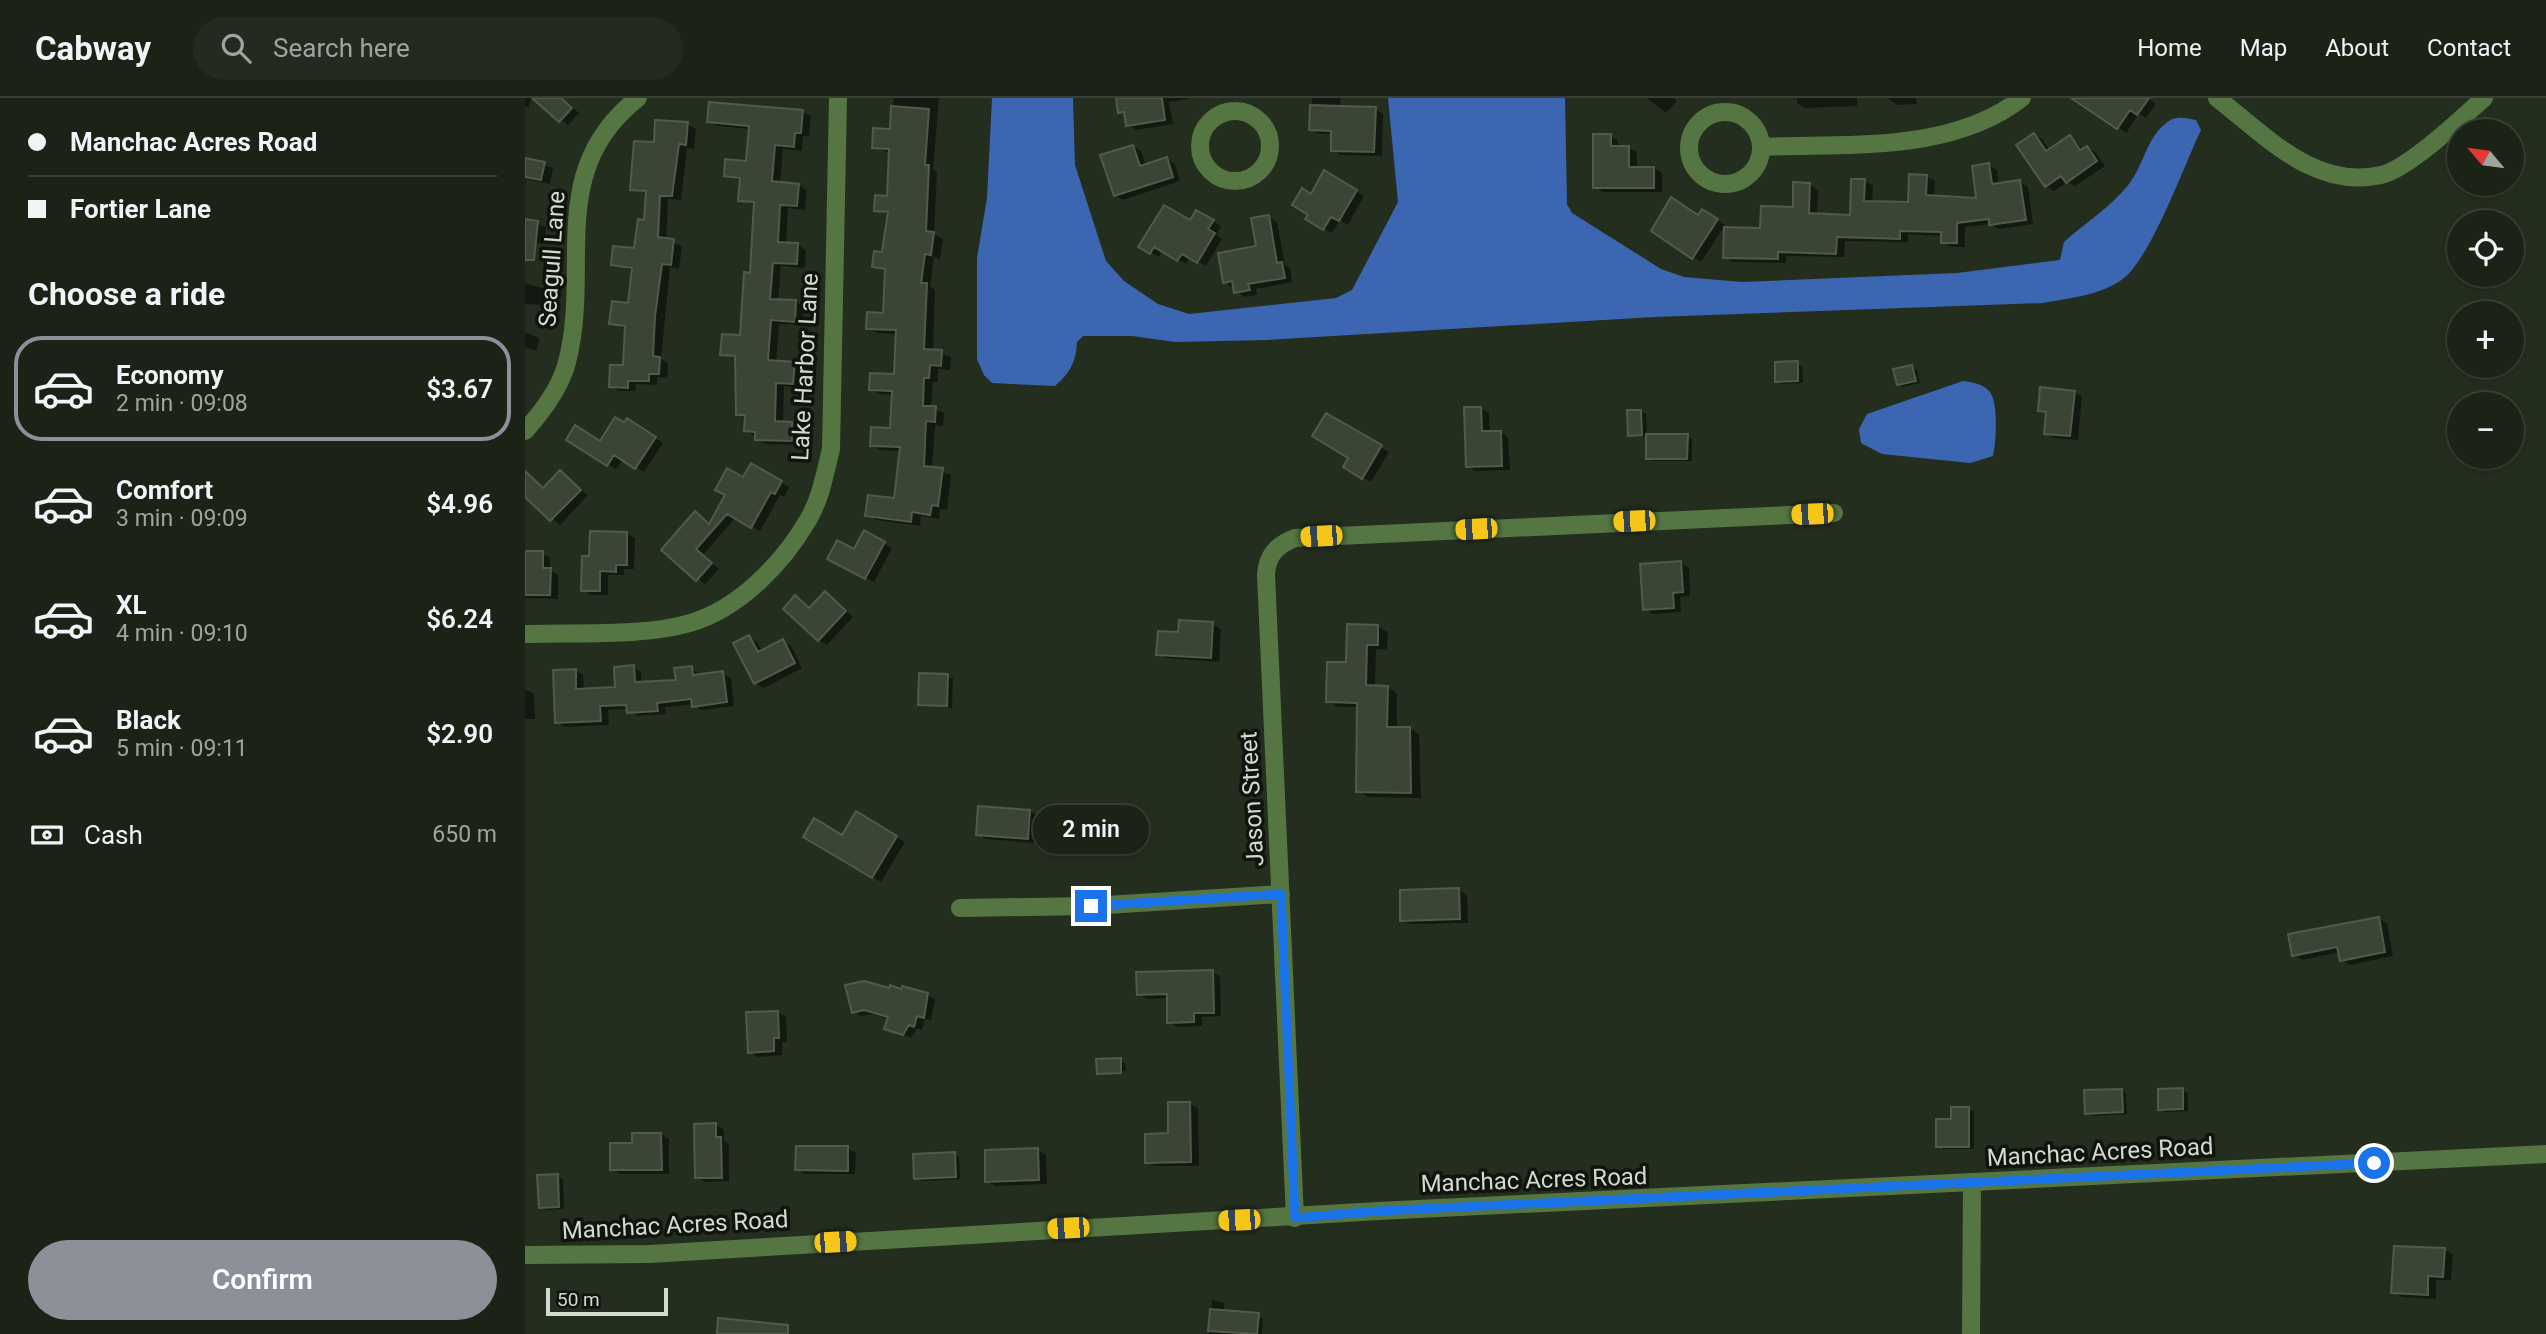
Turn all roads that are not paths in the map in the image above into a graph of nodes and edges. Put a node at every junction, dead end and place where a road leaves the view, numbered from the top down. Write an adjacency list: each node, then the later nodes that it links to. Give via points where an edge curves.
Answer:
1 (638, 98): 8 (street, Seagull Lane, via 605,130 578,193 573,333 566,365 552,394)
2 (838, 98): 10 (street, Lake Harbor Lane, via 831,449 821,492 808,520 751,588 721,611 662,629)
3 (2022, 98): 7 (street, via 1993,116 1931,137)
4 (2217, 98): 5 (street, via 2287,154 2320,172 2342,177 2382,175 2433,143)
5 (2484, 98)
6 (1230, 104): 6 (street, via 1204,130 1200,152 1210,172 1243,181 1263,169 1269,158 1269,134 1254,116)
7 (1761, 147): 7 (street, via 1752,125 1732,112 1708,116 1698,124 1689,146 1702,177 1724,184 1746,177 1754,169)
8 (525, 430)
9 (1833, 513): 11 (street, Jason Street, via 1295,538 1276,548 1265,575)
10 (525, 634)
11 (1281, 894): 12 (street, via 1091,906); 15 (street, Jason Street)
12 (960, 908)
13 (2546, 1154): 14 (street, Manchac Acres Road)
14 (1972, 1183): 15 (street, Manchac Acres Road); 17 (street)
15 (1295, 1218): 16 (street, Manchac Acres Road, via 649,1254)
16 (525, 1255)
17 (1971, 1334)

